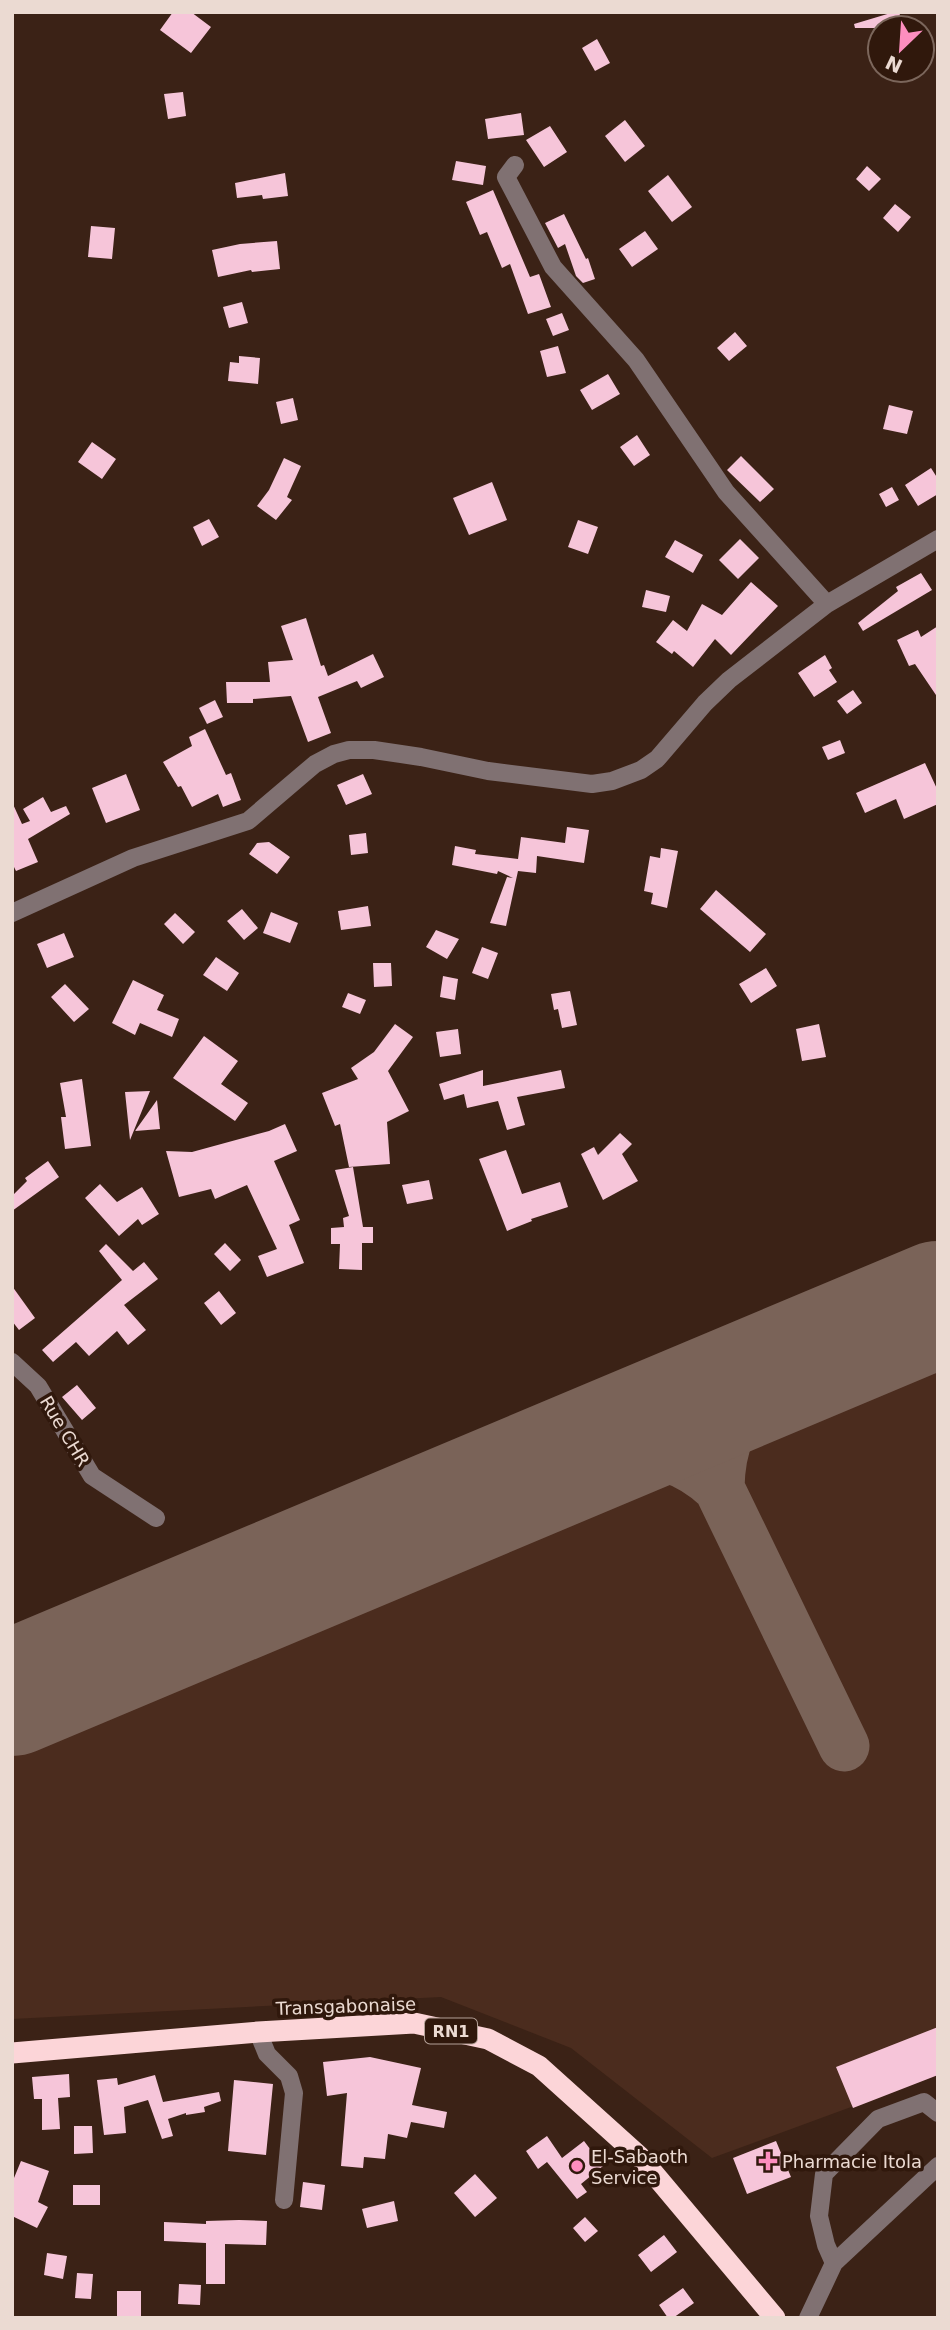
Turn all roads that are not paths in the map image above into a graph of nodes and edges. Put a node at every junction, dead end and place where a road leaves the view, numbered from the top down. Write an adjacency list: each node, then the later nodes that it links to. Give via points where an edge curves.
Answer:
1 (515, 164): 3 (street, via 506,177 553,267 636,360 726,492)
2 (938, 539): 3 (street)
3 (827, 604): 4 (street, via 729,680 657,759 612,781 561,781 374,750 349,750 315,764 248,821 133,858)
4 (12, 913)
5 (12, 1362): 6 (street, Rue CHR, via 38,1386 92,1476)
6 (156, 1518)
7 (257, 2032): 8 (highway, Transgabonaise / RN1); 11 (street, via 267,2054 289,2076 294,2093); 13 (highway, Transgabonaise / RN1, via 414,2023 488,2039 540,2066 639,2156)
8 (12, 2053)
9 (938, 2113): 12 (street, via 924,2102 878,2119 824,2174 818,2216)
10 (938, 2166): 12 (street)
11 (284, 2200)
12 (834, 2263): 14 (street)
13 (775, 2318)
14 (808, 2318)

